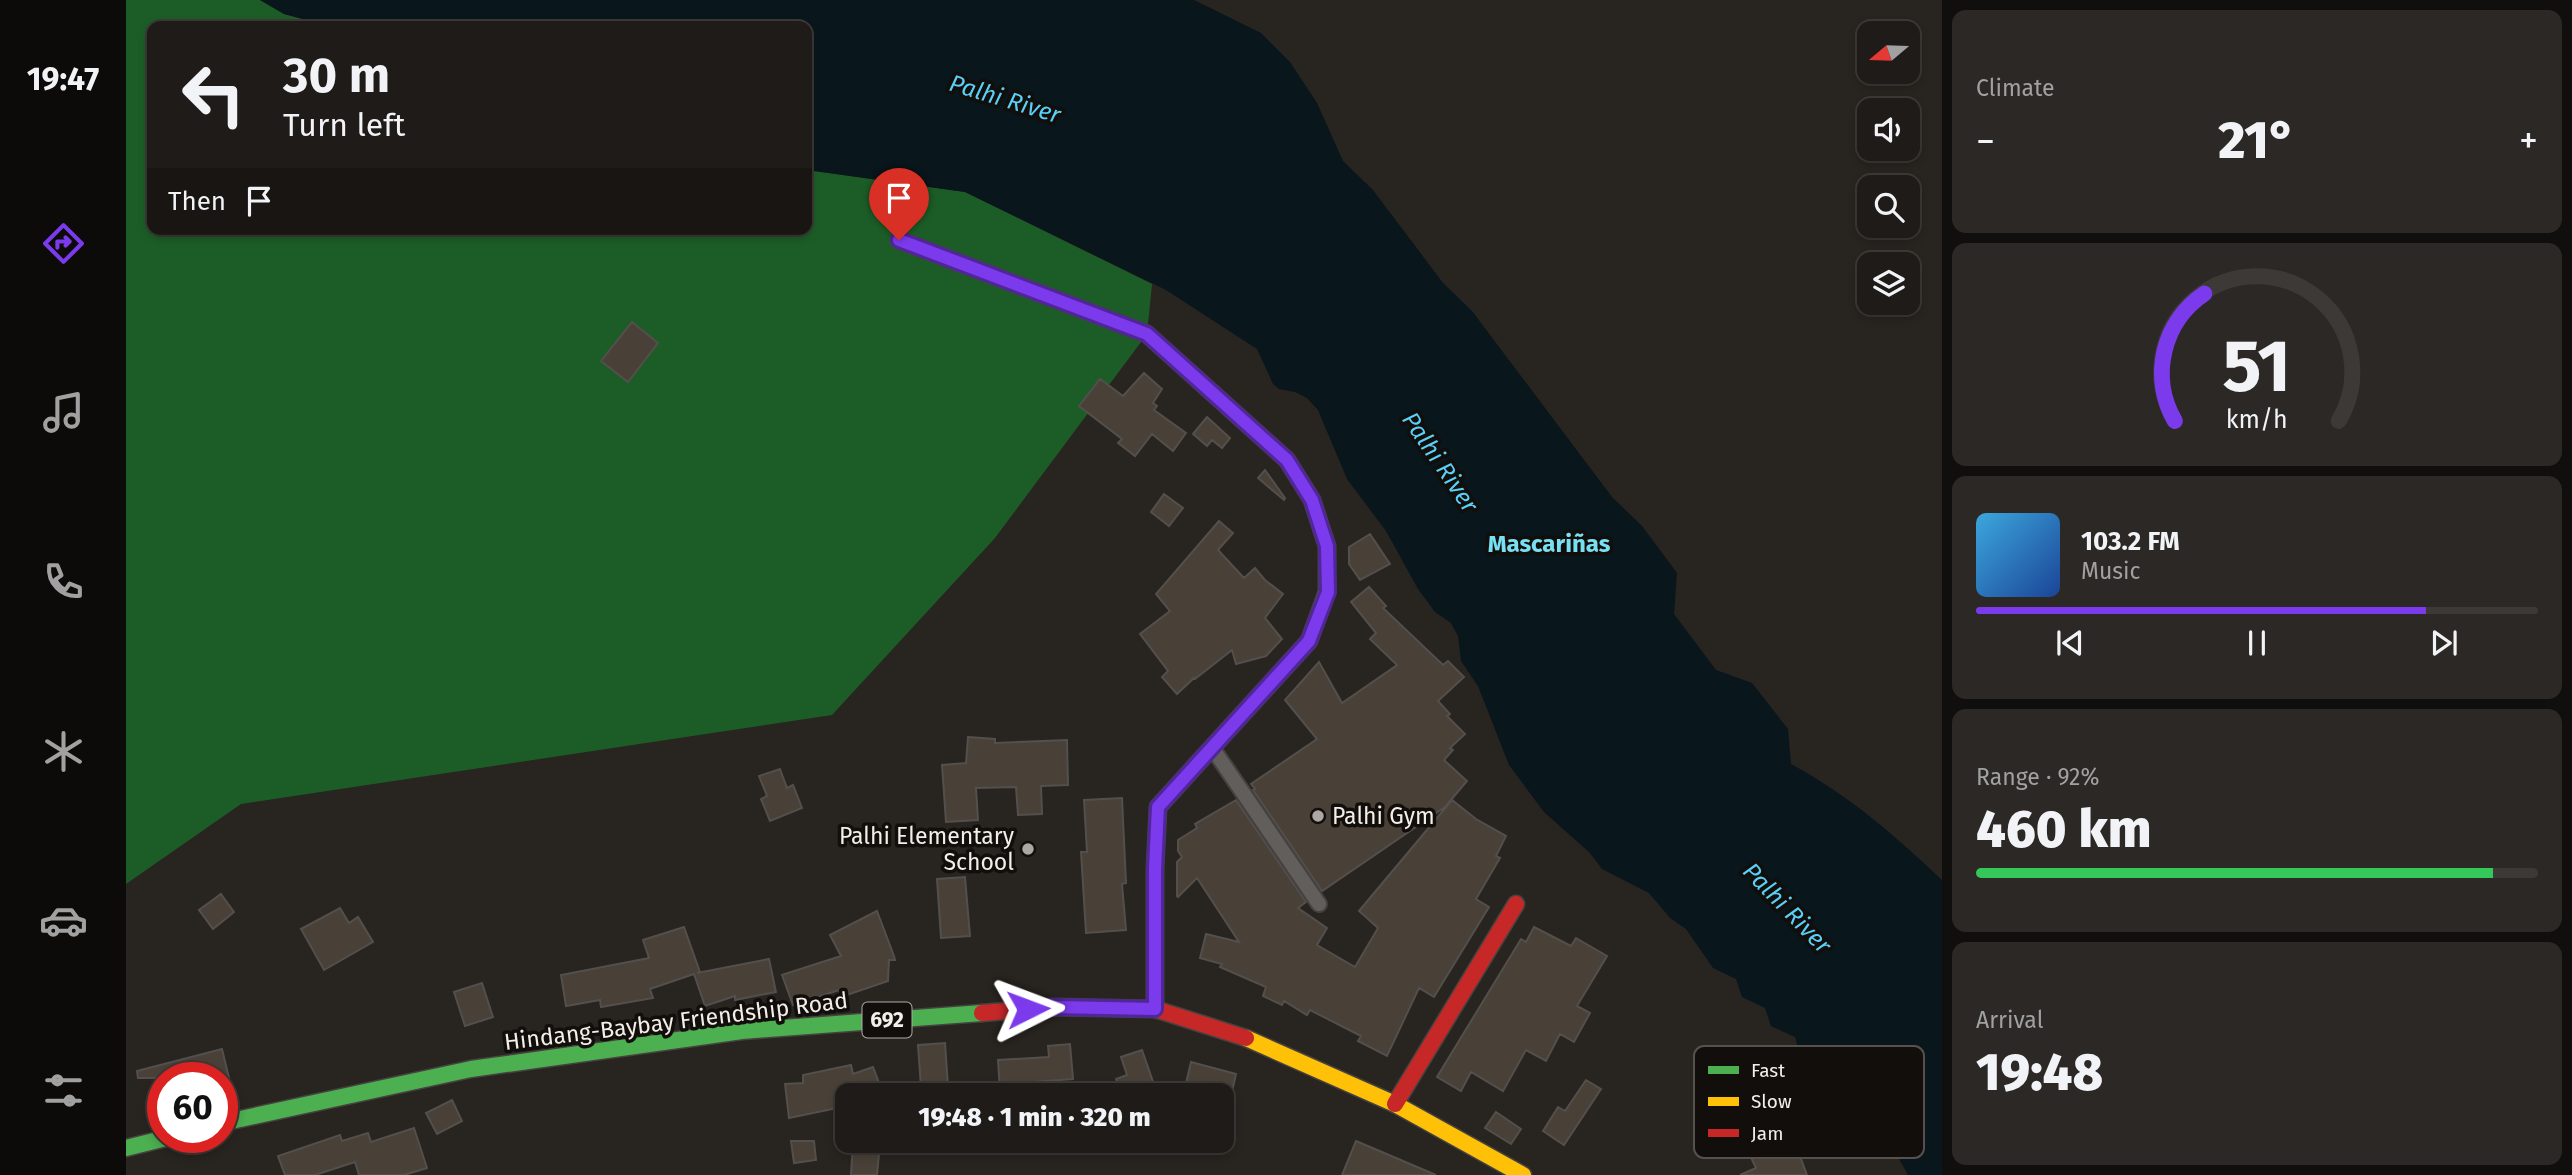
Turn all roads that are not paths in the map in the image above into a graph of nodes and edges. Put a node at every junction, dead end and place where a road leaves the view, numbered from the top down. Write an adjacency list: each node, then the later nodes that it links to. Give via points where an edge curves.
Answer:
1 (899, 240): 2 (main road, via 1147,334 1287,460 1312,500 1327,546 1328,592 1309,641)
2 (1212, 748): 3 (lane); 5 (main road, via 1158,807)
3 (1319, 904)
4 (1516, 904): 6 (main road)
5 (1155, 1009): 6 (main road, Hindang-Baybay Friendship Road / 692, via 1242,1036); 7 (main road, Hindang-Baybay Friendship Road / 692, via 1054,1007 742,1031 471,1069)
6 (1395, 1104): 10 (main road, Hindang-Baybay Friendship Road / 692)
7 (238, 1120)
8 (147, 1143): 9 (main road)
9 (126, 1148)
10 (1523, 1175)

